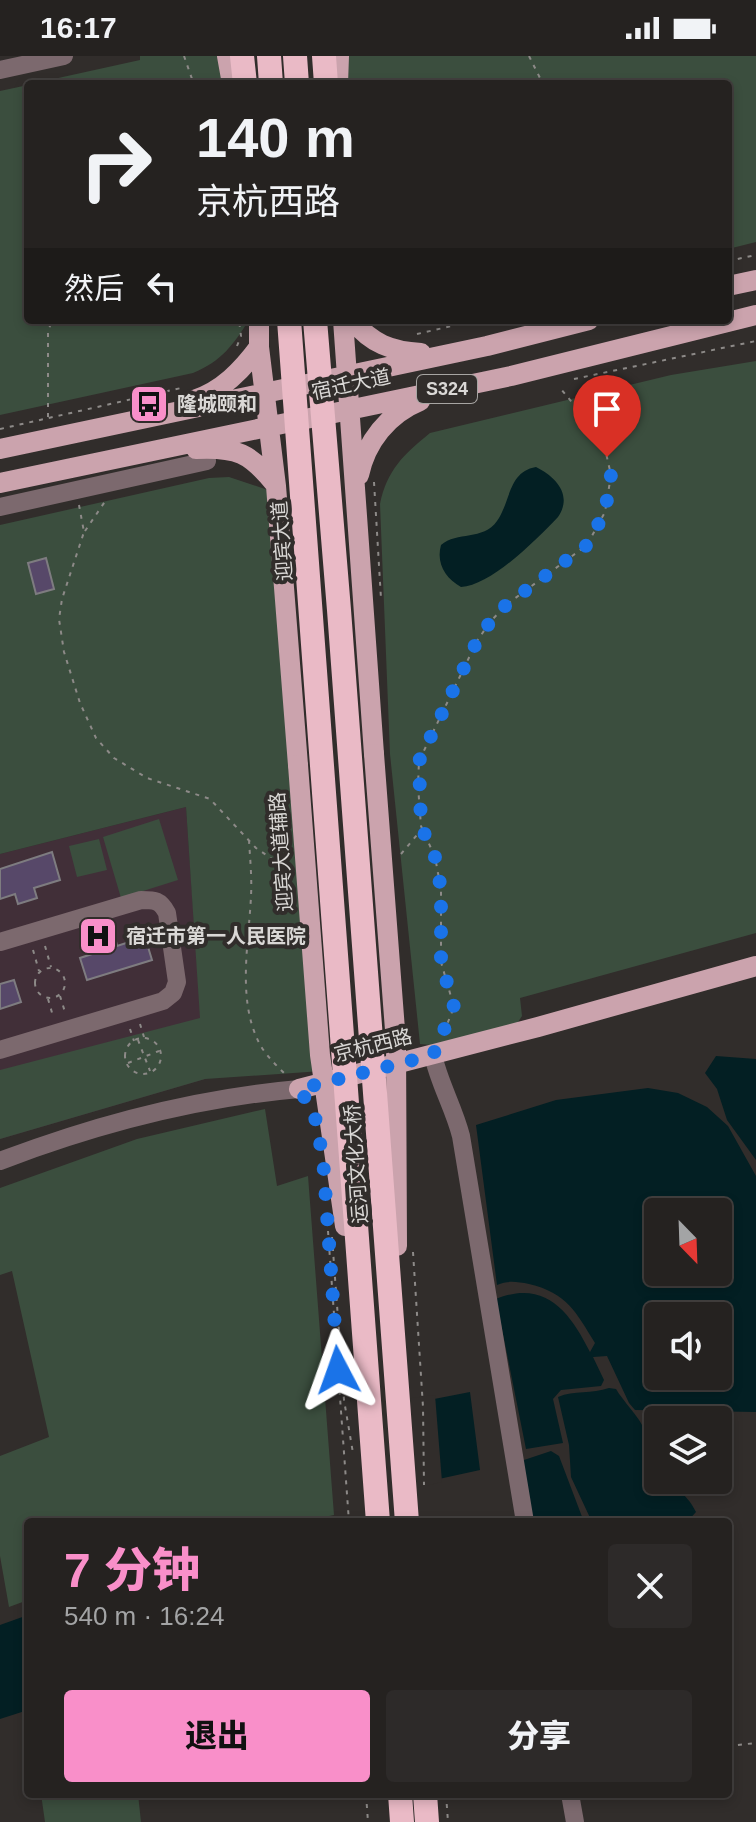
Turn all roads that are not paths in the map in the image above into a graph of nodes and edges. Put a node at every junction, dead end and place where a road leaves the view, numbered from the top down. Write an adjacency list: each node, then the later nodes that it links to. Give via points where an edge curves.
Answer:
1 (64, 56): 8 (street)
2 (227, 56): 9 (main road)
3 (242, 56): 10 (highway)
4 (269, 56): 11 (highway)
5 (295, 56): 12 (highway)
6 (324, 56): 13 (highway)
7 (339, 56): 14 (main road)
8 (0, 70)
9 (231, 80)
10 (245, 80)
11 (271, 80)
12 (297, 80)
13 (326, 80)
14 (338, 80)
15 (756, 280): 16 (main road)
16 (732, 285)
17 (756, 315): 18 (main road, 宿迁大道 / S324)
18 (732, 321)
19 (259, 324): 26 (main road, 迎宾大道辅路)
20 (289, 324): 41 (highway, 迎宾大道, bridge)
21 (315, 324): 50 (highway, 运河文化大桥, bridge)
22 (343, 324): 28 (main road)
23 (356, 324): 27 (main road, via 380,346 397,351)
24 (572, 324): 27 (main road, 宿迁大道 / S324)
25 (719, 324): 29 (main road, 宿迁大道 / S324)
26 (259, 347): 30 (main road, 迎宾大道辅路); 32 (main road, via 205,396)
27 (461, 351): 28 (main road, 宿迁大道 / S324)
28 (347, 375): 30 (main road, 宿迁大道 / S324); 31 (main road)
29 (457, 387): 31 (main road, 宿迁大道 / S324); 39 (main road, via 414,402 379,430 367,448)
30 (265, 392): 32 (main road, 宿迁大道 / S324); 33 (main road, 迎宾大道辅路)
31 (349, 409): 33 (main road, 宿迁大道 / S324); 39 (main road)
32 (129, 421): 34 (main road, 宿迁大道 / S324)
33 (269, 425): 35 (main road, 宿迁大道 / S324); 38 (main road, 迎宾大道辅路)
34 (0, 449)
35 (136, 453): 37 (main road, 宿迁大道 / S324); 38 (main road, via 217,448 238,452 258,463)
36 (207, 461): 40 (street)
37 (0, 483)
38 (276, 486): 48 (main road, 迎宾大道辅路, bridge, via 320,1055 344,1215)
39 (355, 495): 51 (main road, bridge, via 396,1043 396,1234 410,1464)
40 (0, 507)
41 (322, 759): 49 (highway, 运河文化大桥, bridge)
42 (0, 942): 44 (street, via 155,900 167,913 177,982 163,1001)
43 (756, 966): 45 (main road, 京杭西路)
44 (0, 1050)
45 (433, 1055): 46 (main road, 京杭西路); 52 (street, via 461,1136)
46 (299, 1089): 47 (street, 京杭西路, via 235,1094 153,1112)
47 (0, 1161)
48 (372, 1518)
49 (378, 1518)
50 (408, 1518)
51 (408, 1518)
52 (524, 1518)
53 (400, 1798): 56 (highway)
54 (425, 1798): 57 (highway)
55 (571, 1798): 58 (street)
56 (402, 1822)
57 (427, 1822)
58 (575, 1822)

